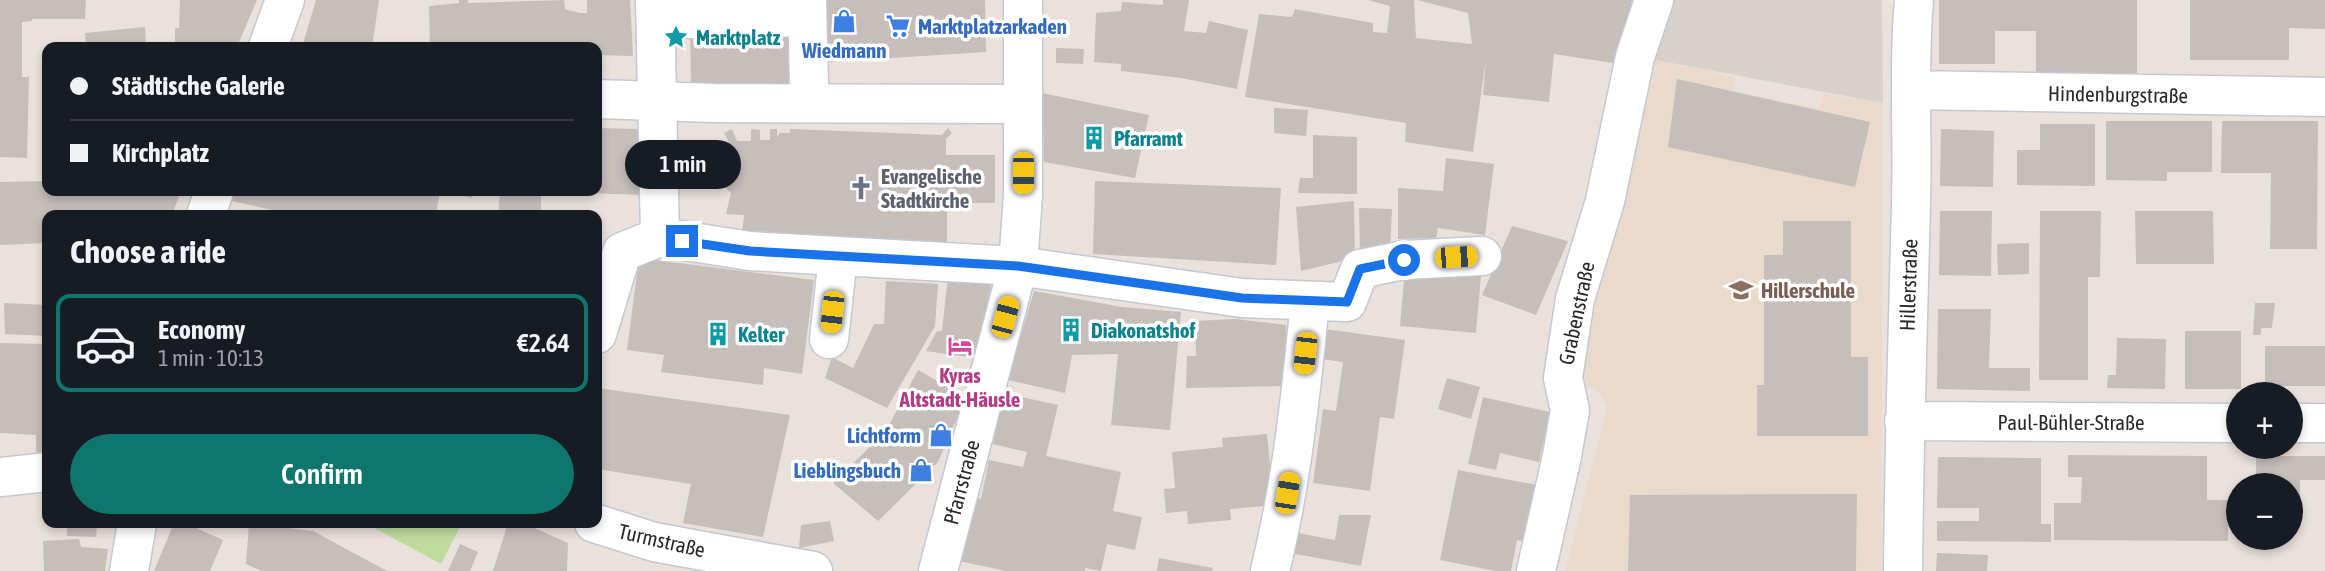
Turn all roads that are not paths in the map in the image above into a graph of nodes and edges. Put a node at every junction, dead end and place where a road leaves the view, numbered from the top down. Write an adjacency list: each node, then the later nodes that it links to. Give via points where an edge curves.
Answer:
1 (285, 0): 8 (street)
2 (654, 0): 13 (street)
3 (681, 0): 7 (street, via 681,19)
4 (1023, 0): 14 (street, Pfarrstraße)
5 (1654, 0): 34 (street, Grabenstraße, via 1635,57 1605,201 1575,299 1563,378 1570,410)
6 (1914, 0): 10 (street, Hillerstraße, via 1909,44)
7 (804, 6): 9 (street)
8 (258, 42)
9 (806, 72)
10 (1911, 90): 11 (street, Hindenburgstraße); 22 (street, Hillerstraße)
11 (2325, 97)
12 (602, 99): 13 (street)
13 (658, 101): 14 (street); 15 (street)
14 (1022, 104): 18 (street, Pfarrstraße)
15 (660, 237): 17 (street, via 750,251); 20 (street, via 622,252)
16 (1482, 256): 19 (street, via 1404,260 1360,269)
17 (838, 257): 18 (street); 21 (street)
18 (1018, 266): 19 (street, via 1242,298); 32 (street, Pfarrstraße)
19 (1328, 302): 33 (street, via 1297,429)
20 (602, 318)
21 (829, 339)
22 (1904, 421): 23 (street, Paul-Bühler-Straße); 35 (street, Hillerstraße)
23 (2226, 423)
24 (2303, 423): 25 (street)
25 (2325, 424)
26 (42, 473): 27 (street)
27 (0, 477)
28 (602, 526): 31 (street, Turmstraße, via 654,542)
29 (136, 528): 30 (street)
30 (129, 571)
31 (813, 571)
32 (938, 571)
33 (1270, 571)
34 (1536, 571)
35 (1903, 571)

